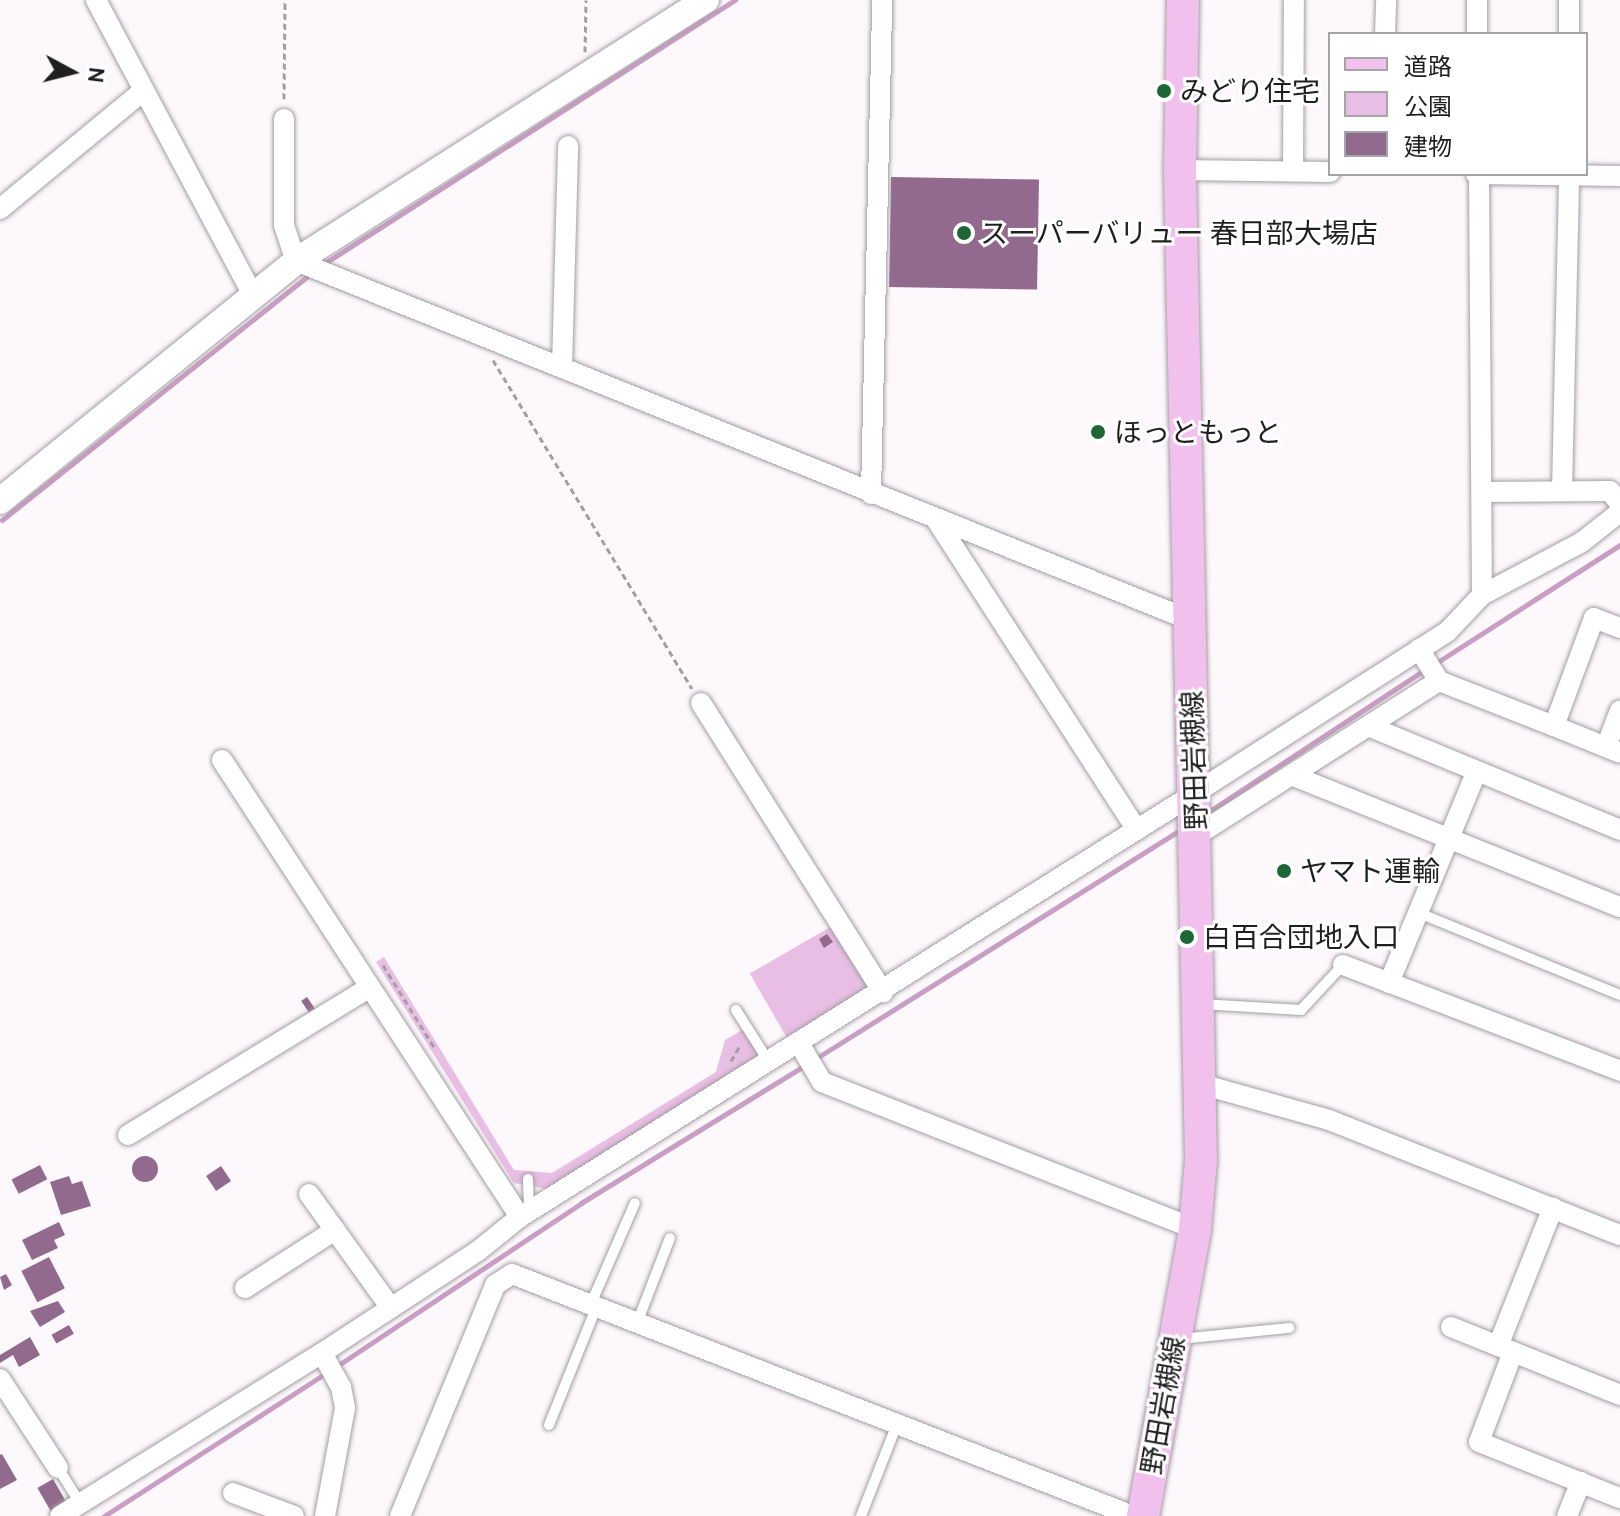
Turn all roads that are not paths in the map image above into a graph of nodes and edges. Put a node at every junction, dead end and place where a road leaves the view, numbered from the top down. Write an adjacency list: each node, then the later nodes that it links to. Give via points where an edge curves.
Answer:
1 (96, 0): 12 (street)
2 (706, 0): 23 (street)
3 (882, 0): 28 (street)
4 (1183, 0): 15 (main road, 野田岩槻線)
5 (1294, 0): 16 (street)
6 (1386, 0): 9 (street)
7 (1477, 0): 10 (street)
8 (1569, 0): 11 (street)
9 (1385, 32)
10 (1477, 32)
11 (1569, 32)
12 (143, 91): 22 (street); 24 (street)
13 (284, 119): 23 (street, via 284,225)
14 (568, 146): 25 (street)
15 (1180, 170): 16 (street); 34 (main road, 野田岩槻線)
16 (1293, 171): 17 (street)
17 (1328, 172)
18 (1588, 175): 21 (street)
19 (1478, 176): 27 (street)
20 (1569, 176): 26 (street)
21 (1620, 176)
22 (0, 209)
23 (300, 262): 24 (street); 25 (street)
24 (253, 295): 29 (street)
25 (562, 366): 28 (street)
26 (1562, 491): 27 (street); 30 (street, via 1610,491)
27 (1482, 492): 33 (street)
28 (871, 494): 32 (street)
29 (0, 501)
30 (1620, 504)
31 (1620, 512): 33 (street, via 1582,542)
32 (937, 521): 34 (street); 47 (street)
33 (1482, 595): 36 (street, via 1448,631)
34 (1190, 620): 46 (main road, 野田岩槻線)
35 (1620, 628): 41 (street, via 1594,618)
36 (1419, 649): 37 (street); 46 (street)
37 (1439, 681): 40 (street); 41 (street)
38 (701, 703): 56 (street)
39 (1620, 711): 42 (street)
40 (1368, 726): 44 (street); 45 (street)
41 (1554, 726): 42 (street)
42 (1613, 750)
43 (222, 760): 55 (street)
44 (1476, 773): 48 (street); 50 (street)
45 (1291, 775): 49 (street); 50 (street)
46 (1195, 793): 47 (street); 49 (main road, 野田岩槻線)
47 (1137, 830): 56 (street)
48 (1620, 830)
49 (1197, 835): 58 (main road, 野田岩槻線)
50 (1450, 839): 51 (street); 52 (street)
51 (1620, 907)
52 (1419, 913): 54 (street); 57 (lane)
53 (1343, 965): 54 (street); 58 (lane, via 1301,1010)
54 (1389, 983): 62 (street)
55 (369, 988): 64 (street); 69 (street)
56 (883, 992): 60 (street)
57 (1620, 995)
58 (1200, 1004): 63 (main road, 野田岩槻線)
59 (736, 1010): 61 (lane)
60 (800, 1045): 61 (street); 70 (street, via 822,1082)
61 (769, 1064): 69 (street)
62 (1620, 1071)
63 (1201, 1084): 68 (street, via 1329,1120); 70 (main road, 野田岩槻線)
64 (128, 1135)
65 (528, 1179): 69 (lane)
66 (309, 1194): 71 (street)
67 (635, 1203): 75 (lane)
68 (1553, 1208): 72 (street); 81 (street)
69 (525, 1214): 76 (street)
70 (1195, 1229): 80 (main road, 野田岩槻線)
71 (335, 1230): 74 (street); 76 (street)
72 (1620, 1235)
73 (670, 1238): 77 (lane)
74 (245, 1288)
75 (593, 1307): 77 (street); 86 (lane); 95 (street, via 512,1274 495,1285)
76 (391, 1308): 82 (street)
77 (637, 1325): 85 (street)
78 (1451, 1327): 81 (street)
79 (1289, 1328): 80 (lane)
80 (1175, 1340): 98 (main road, 野田岩槻線)
81 (1506, 1349): 84 (street); 88 (street, via 1479,1442)
82 (322, 1353): 91 (street); 94 (street, via 341,1387 345,1408)
83 (0, 1379): 87 (street)
84 (1620, 1395)
85 (897, 1424): 96 (lane); 97 (street)
86 (549, 1425)
87 (58, 1468): 91 (lane)
88 (1581, 1482): 90 (street); 99 (street)
89 (233, 1493): 93 (street)
90 (1620, 1498)
91 (80, 1503): 92 (street)
92 (60, 1516)
93 (294, 1516)
94 (325, 1516)
95 (400, 1516)
96 (861, 1516)
97 (1133, 1516)
98 (1143, 1516)
99 (1567, 1516)

